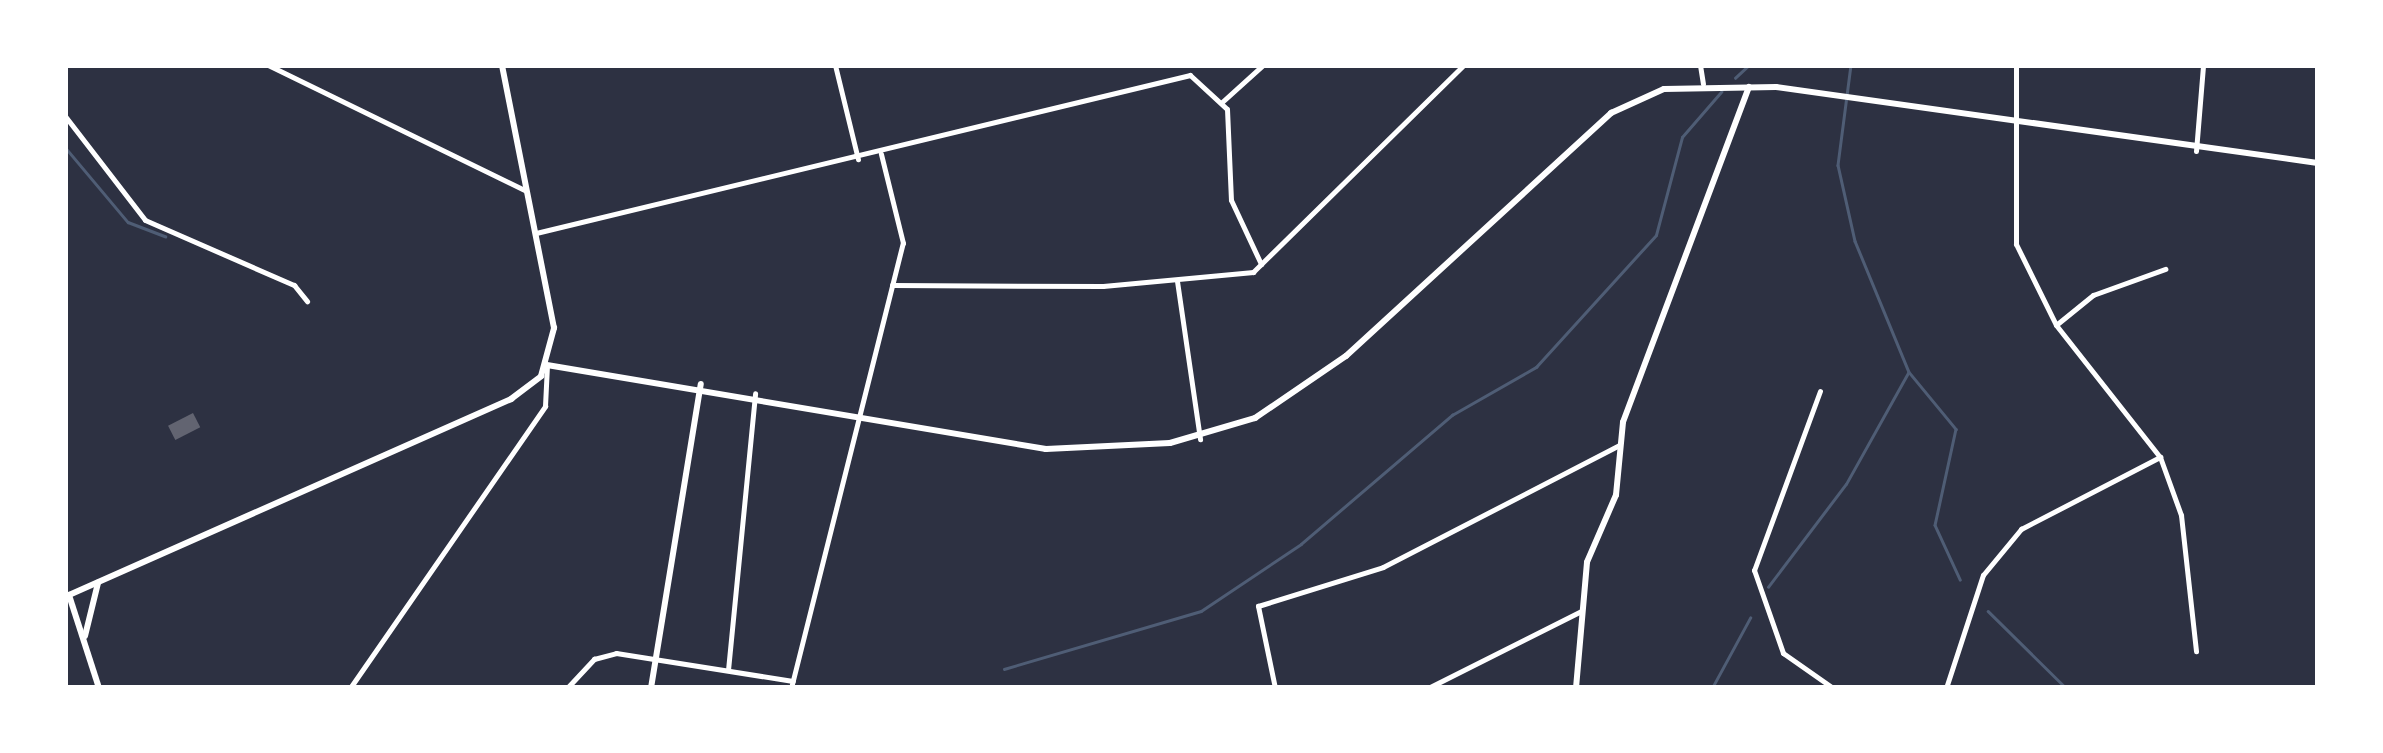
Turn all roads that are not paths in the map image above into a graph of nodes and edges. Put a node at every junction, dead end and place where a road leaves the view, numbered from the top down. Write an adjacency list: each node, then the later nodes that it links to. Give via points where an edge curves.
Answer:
1 (268, 65): 18 (street)
2 (502, 65): 18 (street)
3 (835, 65): 16 (street)
4 (1263, 65): 11 (street)
5 (1464, 65): 20 (street)
6 (1700, 65): 9 (street)
7 (2016, 65): 13 (street)
8 (2203, 65): 14 (street)
9 (1702, 84): 10 (street); 31 (street, via 1664,89 1611,113 1346,356 1254,418)
10 (1749, 86): 13 (street); 32 (street)
11 (1222, 102): 15 (street, via 1190,75 1161,77); 20 (street, via 1231,200)
12 (65, 116): 24 (street, via 145,220 294,285)
13 (2016, 123): 14 (street); 25 (street, via 2016,244)
14 (2196, 151): 17 (street)
15 (881, 154): 16 (street); 23 (street, via 903,243)
16 (858, 160): 19 (street)
17 (2318, 163)
18 (526, 191): 19 (street)
19 (536, 233): 26 (street, via 554,328)
20 (1261, 264): 22 (street)
21 (2165, 269): 25 (street, via 2093,295)
22 (1177, 281): 23 (street); 31 (street)
23 (892, 285): 30 (street)
24 (307, 301)
25 (2056, 325): 33 (street)
26 (547, 365): 27 (street); 34 (street, via 511,399); 44 (street, via 545,406)
27 (700, 384): 29 (street); 40 (street)
28 (1820, 391): 50 (street, via 1754,570 1783,652)
29 (755, 393): 30 (street); 41 (street)
30 (861, 411): 31 (street, via 1046,449); 42 (street)
31 (1200, 439)
32 (1618, 444): 37 (street, via 1616,495 1587,562); 47 (street, via 1383,567 1258,606)
33 (2160, 457): 39 (street, via 2181,515); 51 (street, via 2021,529 1984,574)
34 (98, 582): 36 (street); 38 (street)
35 (65, 585): 36 (street)
36 (67, 596): 38 (street)
37 (1581, 611): 48 (street); 49 (street)
38 (84, 643): 43 (street)
39 (2196, 651)
40 (657, 657): 41 (street); 45 (street, via 594,659); 46 (street)
41 (728, 670): 42 (street)
42 (792, 685)
43 (99, 688)
44 (350, 688)
45 (567, 688)
46 (652, 688)
47 (1275, 688)
48 (1428, 688)
49 (1576, 688)
50 (1833, 688)
51 (1946, 688)

